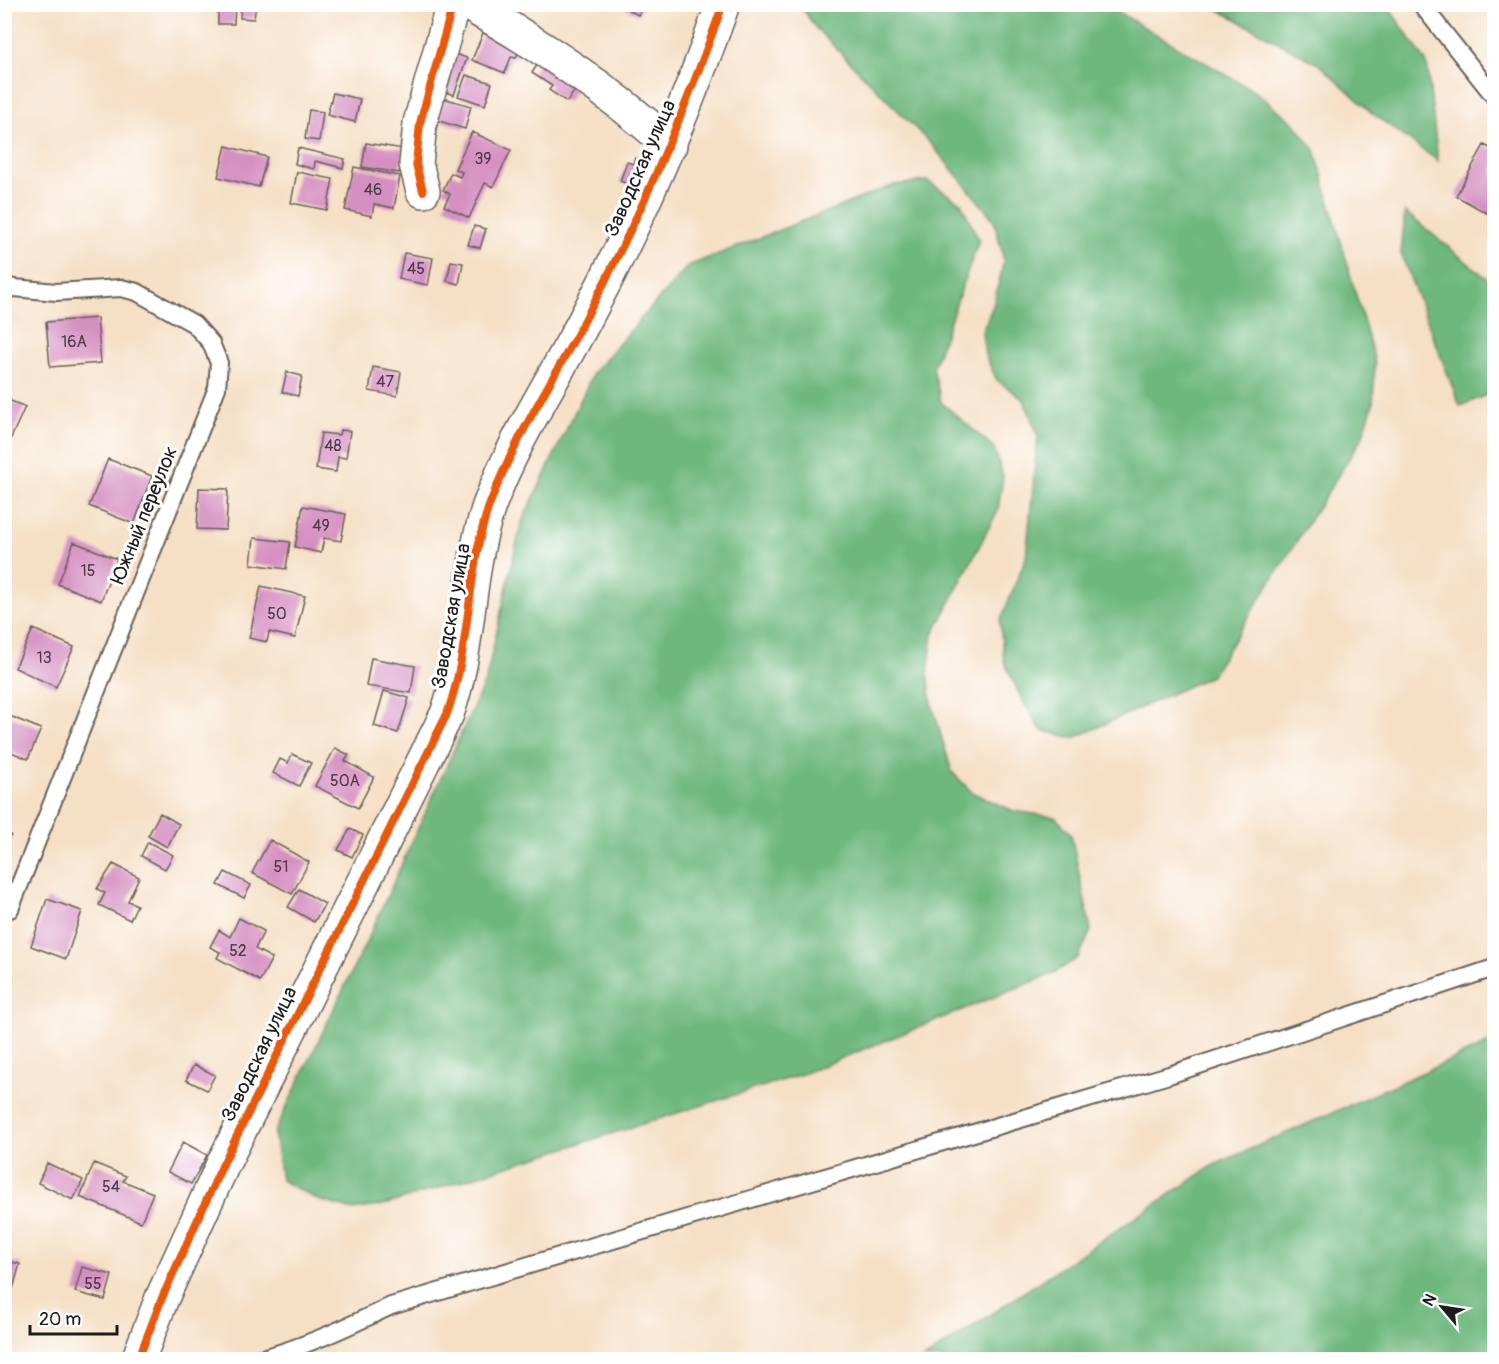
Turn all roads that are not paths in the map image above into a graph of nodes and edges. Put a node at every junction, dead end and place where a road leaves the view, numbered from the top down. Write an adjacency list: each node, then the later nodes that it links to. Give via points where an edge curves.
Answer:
1 (453, 4): 7 (street, via 420,123 416,164)
2 (468, 4): 6 (street, Заводская улица, via 555,55 634,112)
3 (723, 4): 6 (street, Заводская улица)
4 (1421, 4): 5 (lane)
5 (1494, 96)
6 (670, 145): 11 (street, Заводская улица, via 629,235 513,452 489,506 461,669 447,714 272,1063 182,1254)
7 (423, 190)
8 (4, 287): 9 (lane, Южный переулок, via 56,291 121,288 137,292 194,324 211,343 219,363 217,388)
9 (10, 909)
10 (1494, 968): 12 (lane, via 1169,1075 391,1306 332,1334)
11 (138, 1359)
12 (255, 1359)

